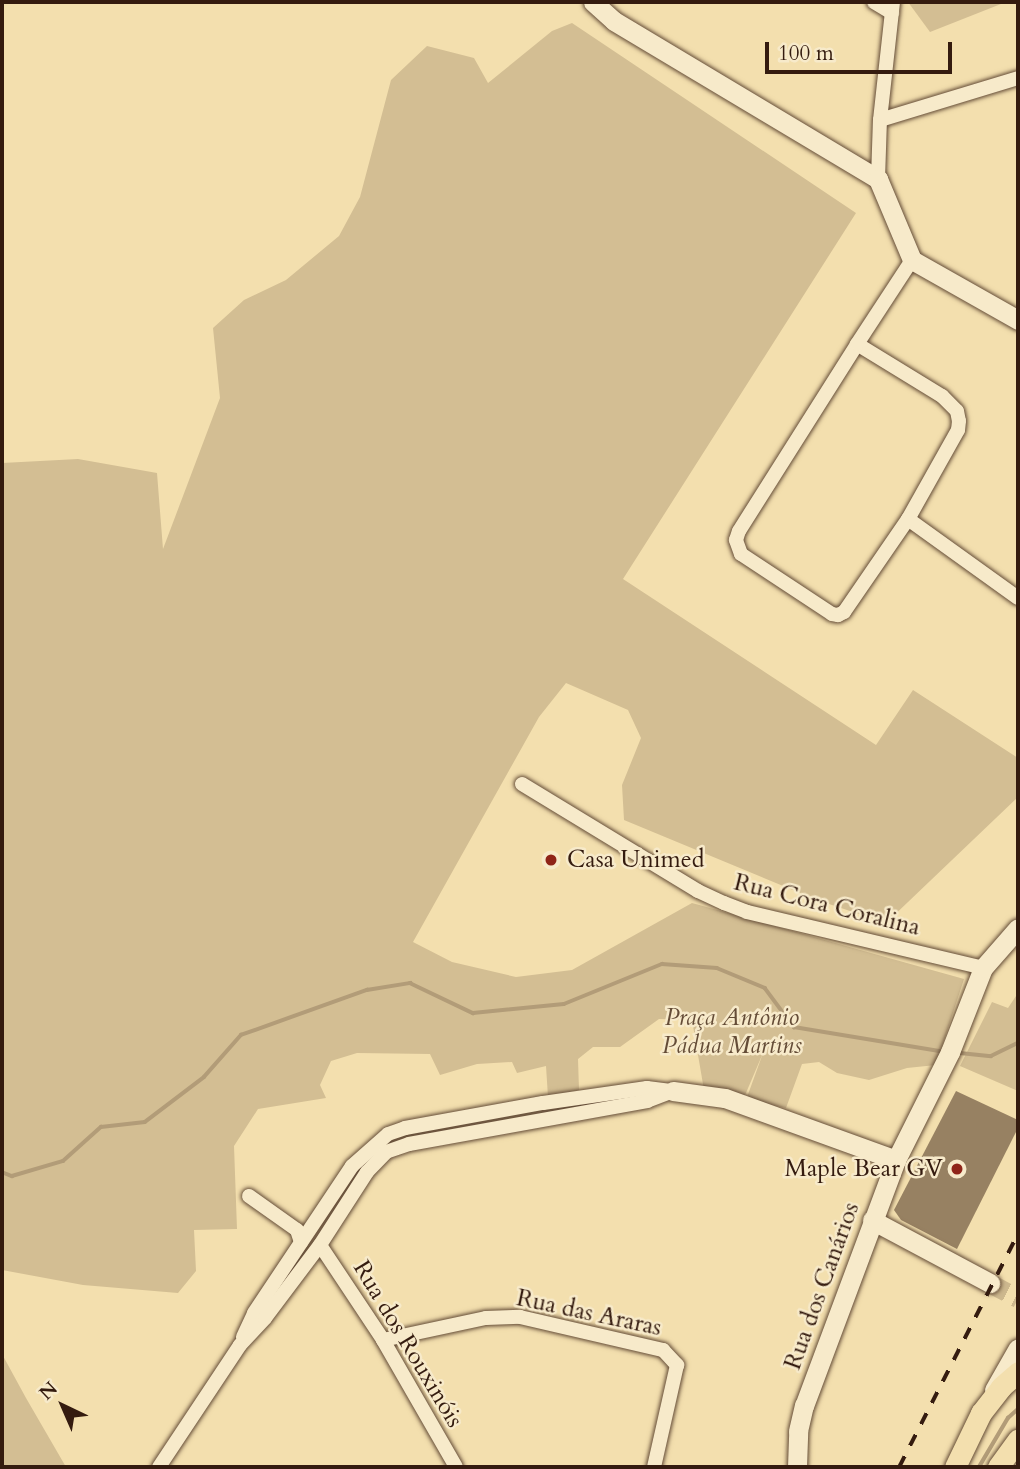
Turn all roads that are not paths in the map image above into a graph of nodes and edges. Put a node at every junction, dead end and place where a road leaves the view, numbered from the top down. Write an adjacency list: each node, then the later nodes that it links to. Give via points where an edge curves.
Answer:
1 (593, 2): 6 (street, via 614,21)
2 (874, 2): 3 (street)
3 (892, 7): 5 (street)
4 (1018, 78): 5 (street)
5 (880, 120): 6 (street)
6 (878, 180): 7 (street)
7 (912, 260): 8 (street); 9 (street)
8 (1018, 320)
9 (858, 344): 10 (street, via 942,396 957,411 958,430); 10 (street, via 739,531 737,548 838,615)
10 (908, 519): 11 (street)
11 (1018, 598)
12 (522, 784): 14 (street, Rua Cora Coralina, via 724,904)
13 (1018, 928): 14 (street, Rua dos Canários)
14 (983, 968): 17 (street, Rua dos Canários, via 950,1052)
15 (674, 1091): 16 (street, via 647,1101); 17 (street, via 725,1098)
16 (382, 1147): 20 (street, via 352,1166); 21 (street)
17 (896, 1160): 19 (street, Rua dos Canários)
18 (249, 1196): 20 (street)
19 (872, 1220): 22 (street); 32 (street, Rua dos Canários, via 804,1406)
20 (302, 1234): 24 (street)
21 (320, 1245): 23 (street, Rua dos Rouxinóis); 24 (street)
22 (989, 1283)
23 (383, 1340): 30 (street, Rua dos Rouxinóis); 31 (street, Rua das Araras, via 486,1318 520,1317 663,1350 677,1365)
24 (240, 1345): 29 (street)
25 (1018, 1348): 27 (street)
26 (1018, 1372): 27 (main road)
27 (981, 1413): 33 (main road)
28 (1018, 1439): 34 (main road)
29 (159, 1467)
30 (456, 1467)
31 (654, 1467)
32 (797, 1467)
33 (955, 1467)
34 (998, 1467)

